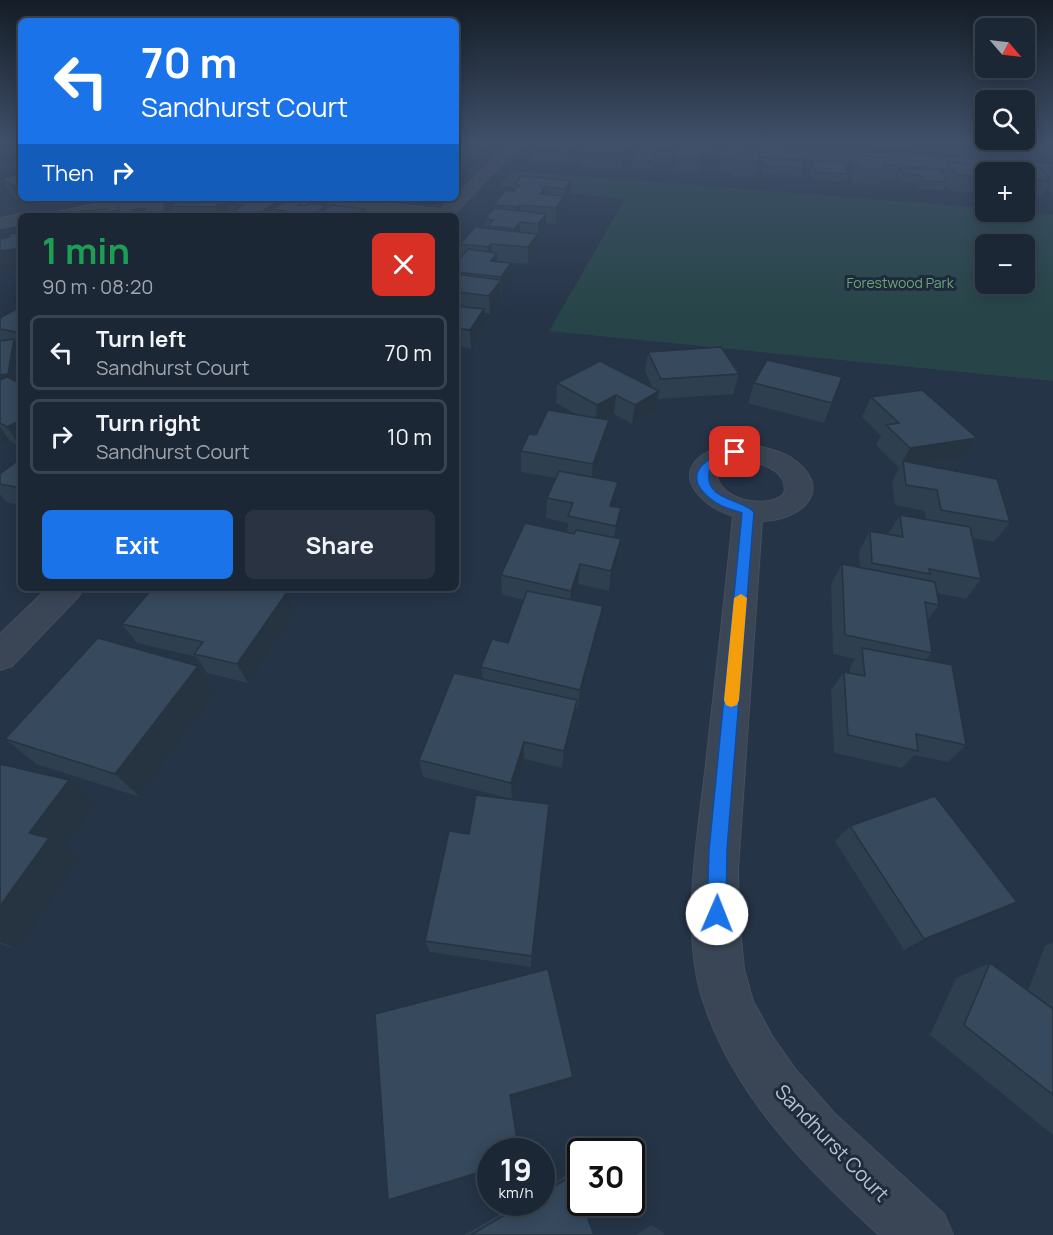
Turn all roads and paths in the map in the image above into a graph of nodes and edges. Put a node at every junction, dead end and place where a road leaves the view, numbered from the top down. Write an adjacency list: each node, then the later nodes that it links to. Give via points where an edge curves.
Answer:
1 (131, 201): 4 (street)
2 (320, 201): 5 (street)
3 (458, 201): 6 (street)
4 (73, 213)
5 (426, 213)
6 (446, 213)
7 (18, 220): 8 (street)
8 (0, 224)
9 (18, 235): 10 (street)
10 (0, 237)
11 (748, 512): 14 (street, Sandhurst Court, via 718,850 716,933 720,972 749,1044 789,1105)
12 (65, 591): 13 (street)
13 (0, 656)
14 (923, 1235)

